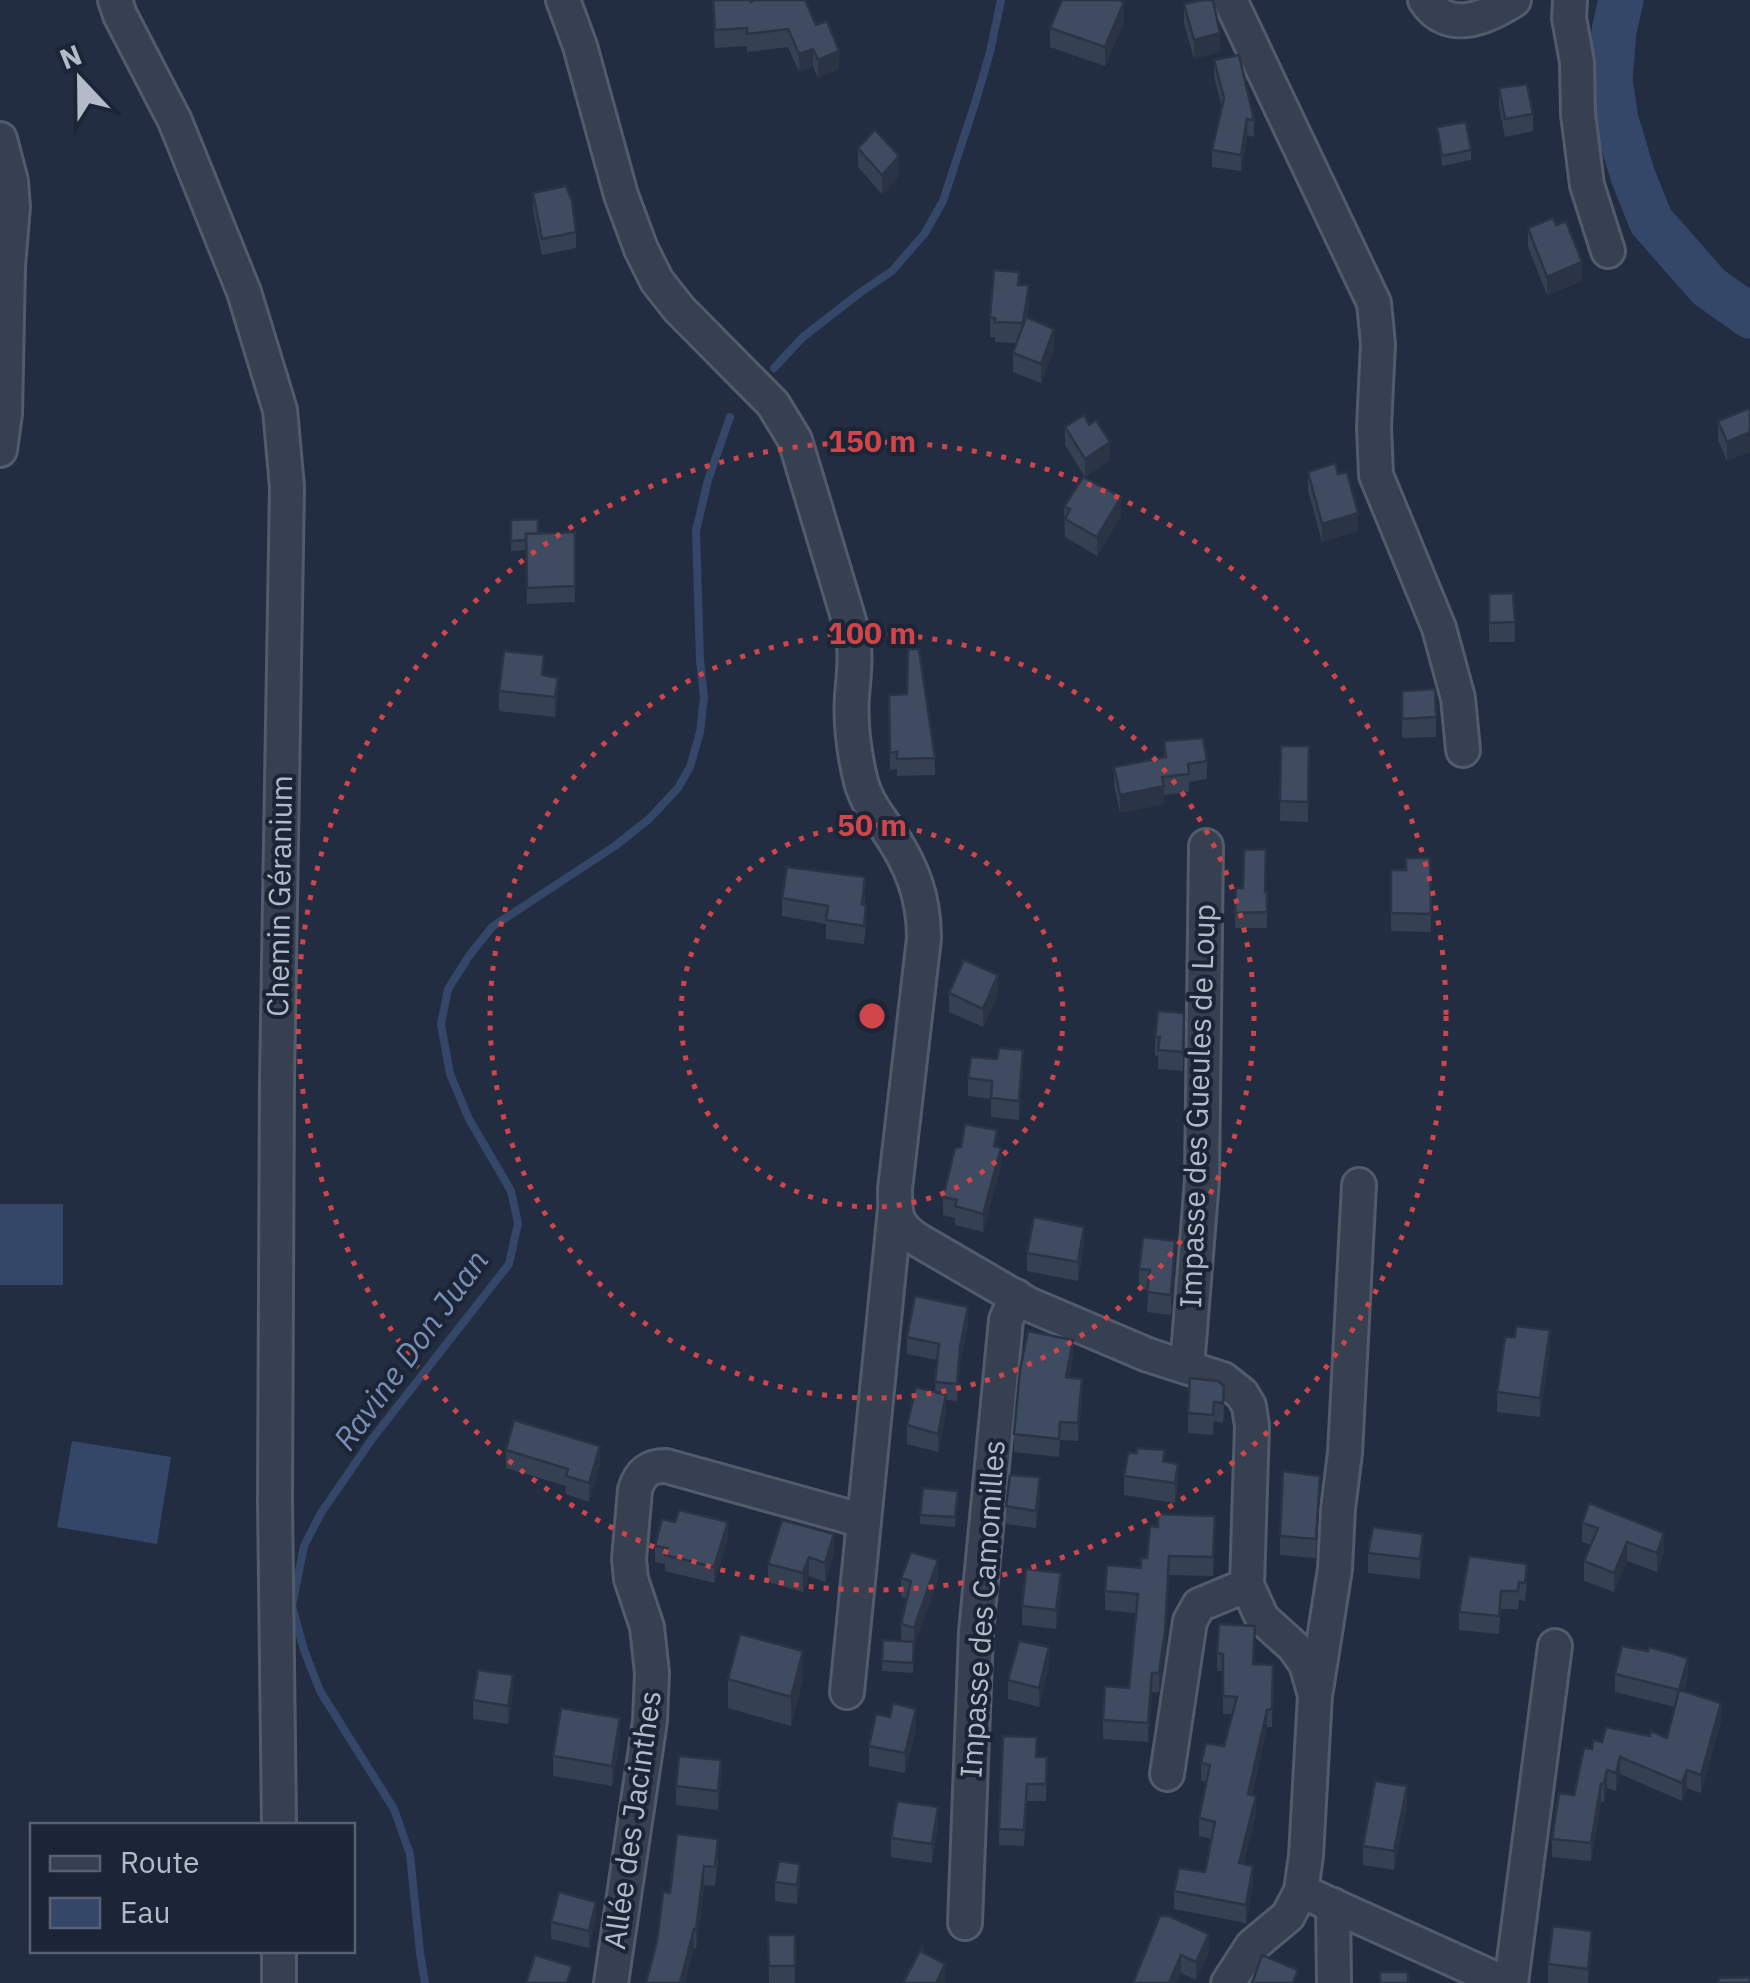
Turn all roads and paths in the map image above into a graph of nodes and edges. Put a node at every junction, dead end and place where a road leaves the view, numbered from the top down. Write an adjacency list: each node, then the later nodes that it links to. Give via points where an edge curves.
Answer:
1 (115, 0): 22 (street, Chemin Géranium, via 174,121 244,292 280,410 286,487 277,1080)
2 (563, 0): 13 (street, via 641,249 679,309 773,404 795,440 853,634 853,750 862,788 910,869 924,910)
3 (1230, 0): 10 (street, via 1374,303 1376,475 1439,628 1458,698)
4 (1426, 0): 5 (street, via 1453,20 1477,20)
5 (1514, 0)
6 (1570, 0): 8 (street, via 1586,185)
7 (0, 139): 9 (street, via 13,207)
8 (1608, 250)
9 (0, 450)
10 (1463, 750)
11 (1206, 846): 15 (street, Impasse des Gueules de Loup, via 1202,1180)
12 (1359, 1185): 20 (street, via 1335,1569)
13 (895, 1209): 14 (street, via 905,1232); 16 (street)
14 (1016, 1296): 15 (street); 25 (street, Impasse des Camomilles, via 1006,1320 976,1632)
15 (1187, 1367): 17 (street, via 1223,1379 1249,1406)
16 (864, 1521): 19 (street); 28 (street, Allée des Jacinthes, via 666,1466 654,1466 638,1480 629,1559 647,1626 650,1721)
17 (1246, 1585): 20 (street, via 1262,1618 1306,1664); 21 (street, via 1200,1605 1190,1621)
18 (1555, 1646): 31 (street)
19 (848, 1692)
20 (1315, 1695): 23 (street)
21 (1167, 1774)
22 (279, 1823)
23 (1301, 1892): 24 (street); 29 (street)
24 (1333, 1905): 30 (street); 31 (street)
25 (965, 1923)
26 (279, 1953): 27 (street)
27 (279, 1983)
28 (611, 1983)
29 (1228, 1983)
30 (1334, 1983)
31 (1508, 1983)

